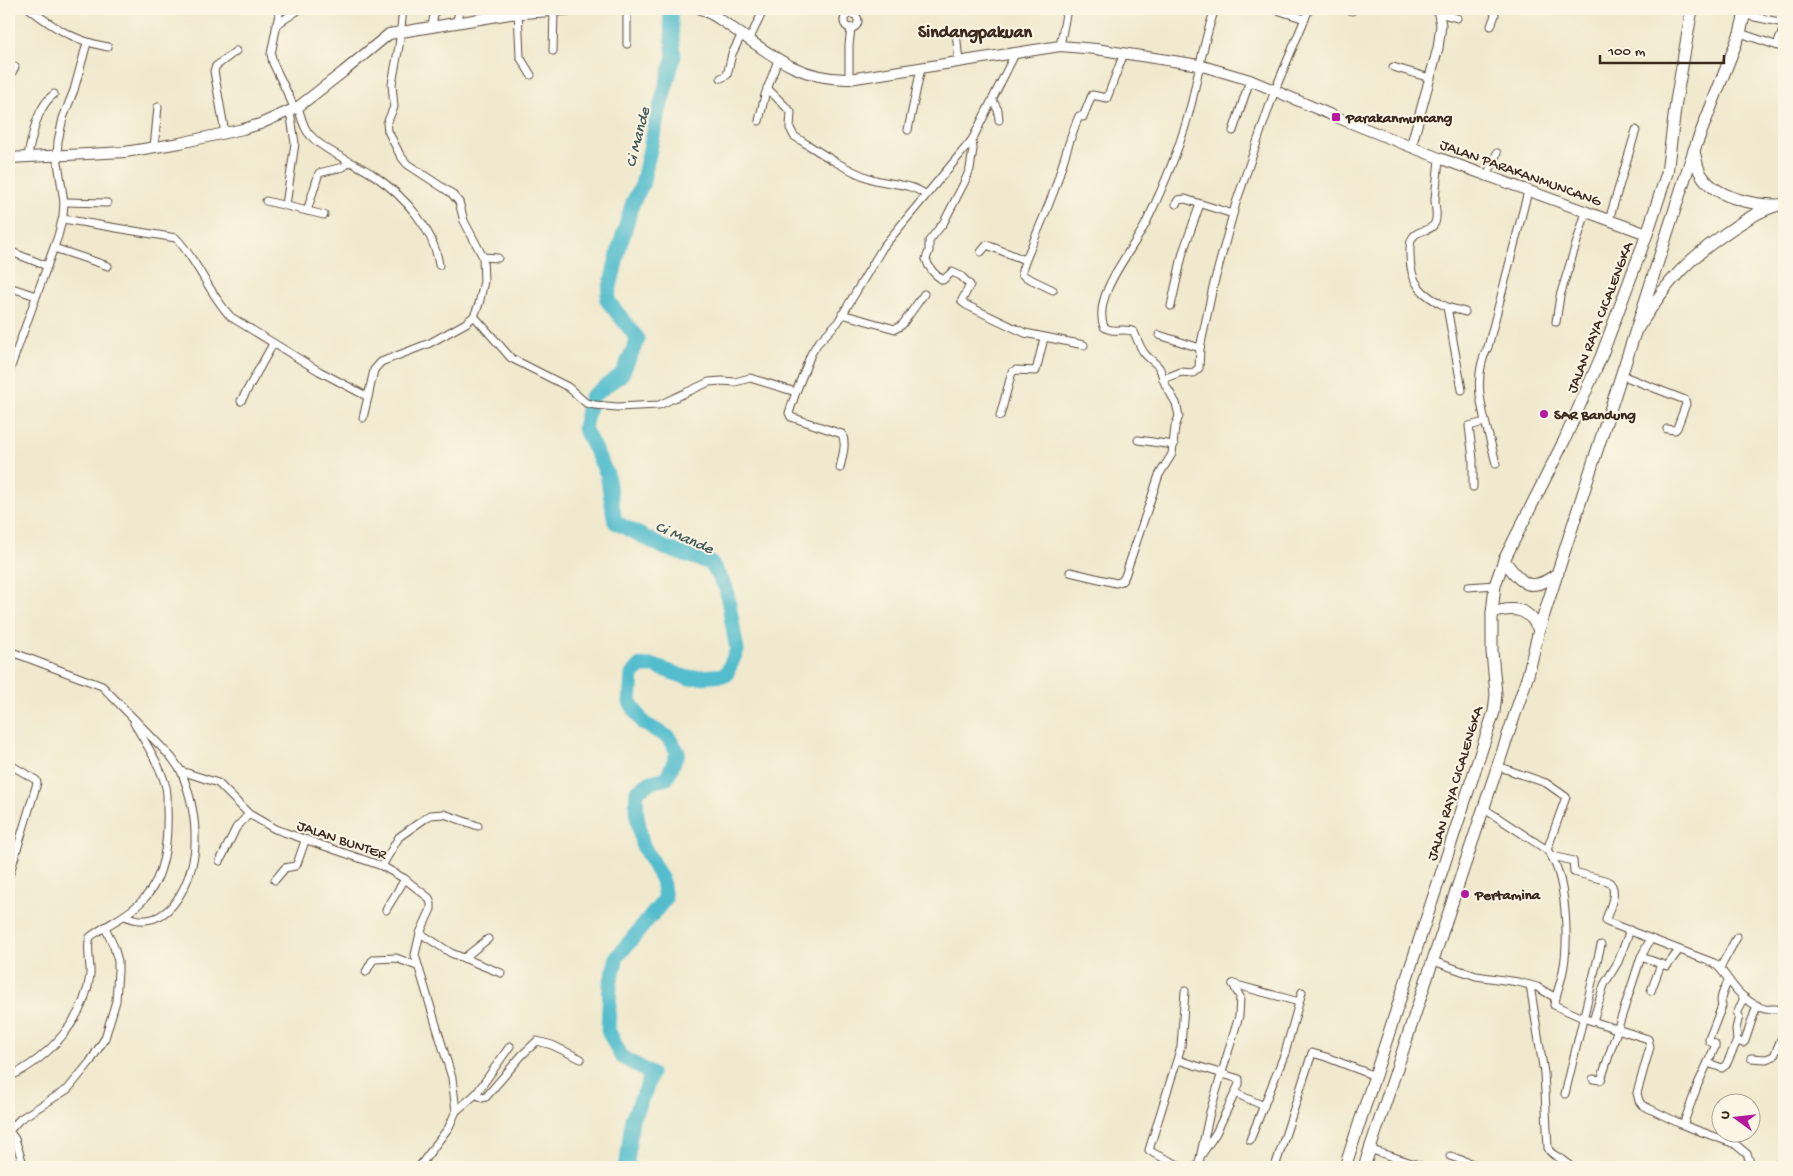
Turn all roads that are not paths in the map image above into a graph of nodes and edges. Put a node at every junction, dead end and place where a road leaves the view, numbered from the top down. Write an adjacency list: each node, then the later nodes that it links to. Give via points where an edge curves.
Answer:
1 (30, 9): 38 (street, via 68,35)
2 (280, 9): 29 (street)
3 (300, 9): 29 (street)
4 (403, 9): 34 (street)
5 (435, 9): 30 (street)
6 (459, 9): 27 (street)
7 (577, 9): 18 (main road)
8 (627, 9): 39 (street)
9 (702, 9): 37 (main road, JALAN PARAKANMUNCANG)
10 (764, 9): 37 (street)
11 (1067, 9): 40 (street)
12 (1215, 9): 49 (street)
13 (1274, 9): 26 (street)
14 (1309, 9): 26 (street)
15 (1344, 9): 21 (street)
16 (1494, 9): 31 (street)
17 (1692, 9): 97 (main road, JALAN RAYA CICALENGKA, via 1667,173)
18 (554, 10): 20 (main road); 44 (street)
19 (842, 10): 24 (street)
20 (518, 11): 27 (main road); 53 (street, via 520,57)
21 (1352, 11)
22 (1438, 11): 25 (street); 56 (street, via 1441,34)
23 (1746, 12): 28 (street); 36 (main road)
24 (846, 17): 32 (street, via 845,24); 32 (street, via 852,14 858,18 857,26)
25 (1457, 18)
26 (1305, 19): 60 (street)
27 (458, 22): 30 (main road)
28 (1784, 23)
29 (276, 25): 64 (street, via 271,54)
30 (432, 26): 34 (main road)
31 (1491, 26)
32 (850, 28): 57 (street)
33 (1784, 28): 41 (street)
34 (401, 31): 64 (main road, via 379,40); 101 (street, via 392,84 394,107 387,123 388,131 407,164 456,198 464,222)
35 (956, 31): 48 (street)
36 (1740, 33): 41 (street); 74 (main road)
37 (745, 37): 47 (main road, JALAN PARAKANMUNCANG); 55 (street, via 732,54 727,75)
38 (87, 43): 42 (street); 76 (street, via 74,90 62,118)
39 (627, 44)
40 (1060, 46): 45 (main road, JALAN PARAKANMUNCANG); 46 (main road, JALAN PARAKANMUNCANG)
41 (1781, 46)
42 (108, 47)
43 (236, 51): 70 (street, via 214,71)
44 (553, 51)
45 (1124, 53): 49 (main road, JALAN PARAKANMUNCANG); 103 (street, via 1107,98 1092,95 1083,117 1079,116)
46 (1015, 54): 48 (main road, JALAN PARAKANMUNCANG); 62 (street)
47 (778, 60): 57 (main road, JALAN PARAKANMUNCANG, via 810,75); 59 (street)
48 (959, 63): 51 (main road, JALAN PARAKANMUNCANG)
49 (1199, 65): 58 (main road, JALAN PARAKANMUNCANG); 126 (street, via 1182,135 1158,197 1111,282 1101,310 1104,328 1134,332 1146,355 1161,369)
50 (15, 67): 54 (street)
51 (921, 68): 57 (main road, JALAN PARAKANMUNCANG); 67 (street)
52 (1393, 68): 56 (street)
53 (531, 74)
54 (9, 78)
55 (721, 78)
56 (1430, 78): 72 (street)
57 (849, 79)
58 (1250, 80): 60 (main road, JALAN PARAKANMUNCANG); 69 (street)
59 (767, 88): 66 (street); 83 (street, via 792,112 790,128 794,136 850,170)
60 (1275, 90): 72 (main road, JALAN PARAKANMUNCANG); 93 (street)
61 (54, 94): 78 (street, via 38,116)
62 (993, 101): 65 (street); 71 (street)
63 (158, 107): 73 (street)
64 (294, 109): 70 (main road, via 260,124); 80 (street, via 310,135); 89 (street, via 295,143)
65 (999, 120)
66 (759, 121)
67 (908, 130)
68 (1636, 130): 96 (street)
69 (1233, 131)
70 (224, 132): 73 (main road)
71 (972, 140): 83 (street); 119 (street, via 970,169 952,209 929,241 928,265 943,280 952,272 968,282 970,285 963,303 1010,327)
72 (1412, 147): 79 (main road, JALAN PARAKANMUNCANG)
73 (154, 148): 76 (main road)
74 (1694, 150): 90 (main road, via 1702,176 1716,189 1747,203); 117 (main road)
75 (1497, 153): 81 (street)
76 (57, 156): 78 (main road); 85 (street)
77 (9, 158): 78 (main road)
78 (27, 158)
79 (1439, 158): 81 (main road, JALAN PARAKANMUNCANG); 112 (street, via 1436,218 1430,228 1411,238 1410,268 1424,295)
80 (349, 162): 91 (street, via 343,167 319,173); 104 (street, via 375,176 424,224 434,243)
81 (1487, 176): 82 (main road, JALAN PARAKANMUNCANG)
82 (1528, 191): 92 (main road, JALAN PARAKANMUNCANG); 133 (street, via 1488,346 1480,364)
83 (926, 194): 114 (street, via 883,247)
84 (266, 201): 89 (street)
85 (64, 202): 86 (street); 95 (street)
86 (107, 203)
87 (1176, 204): 88 (street, via 1180,199)
88 (1200, 204): 93 (street); 111 (street, via 1183,252)
89 (286, 205): 91 (street)
90 (1780, 205): 117 (main road, via 1757,213 1696,255 1673,278)
91 (307, 210): 94 (street)
92 (1586, 212): 96 (main road, JALAN PARAKANMUNCANG); 116 (street, via 1560,296)
93 (1233, 214): 122 (street)
94 (324, 215)
95 (63, 219): 98 (street); 120 (street, via 176,238 221,307)
96 (1609, 220): 97 (main road, JALAN PARAKANMUNCANG)
97 (1647, 234): 142 (main road, JALAN RAYA CICALENGKA, via 1597,366 1564,441)
98 (54, 248): 105 (street); 106 (street)
99 (9, 251): 105 (street)
100 (981, 252): 103 (street, via 987,245)
101 (483, 257): 102 (street); 115 (street, via 483,287)
102 (498, 258)
103 (1026, 260): 108 (street, via 1022,274)
104 (439, 265)
105 (47, 266): 110 (street)
106 (108, 266)
107 (9, 286): 110 (street)
108 (1053, 290)
109 (924, 294): 114 (street, via 902,325 895,329)
110 (36, 296): 123 (street)
111 (1171, 306)
112 (1447, 307): 113 (street); 127 (street)
113 (1465, 312)
114 (842, 314): 128 (street, via 814,349)
115 (474, 316): 128 (street, via 511,358 572,390 586,403 617,407 659,405 709,382 740,382 750,378); 129 (street, via 430,343 380,362 374,370)
116 (1556, 322)
117 (1634, 333): 125 (main road)
118 (1159, 335): 122 (street)
119 (1044, 338): 121 (street); 131 (street, via 1036,371 1012,372)
120 (273, 344): 129 (street); 130 (street)
121 (1084, 345)
122 (1200, 348): 126 (street, via 1197,371)
123 (11, 360): 124 (street)
124 (9, 372)
125 (1621, 376): 134 (street, via 1685,400 1677,428); 144 (main road)
126 (1163, 379): 136 (street, via 1179,412)
127 (1462, 390)
128 (796, 392): 138 (street, via 789,413 791,417 842,434 844,448)
129 (368, 396): 132 (street)
130 (242, 402)
131 (1000, 416)
132 (363, 418)
133 (1485, 422): 137 (street); 139 (street, via 1469,426)
134 (1667, 429)
135 (1138, 440): 136 (street)
136 (1174, 445): 143 (street, via 1159,475 1132,560 1122,581)
137 (1496, 464)
138 (840, 468)
139 (1473, 487)
140 (9, 512): 141 (street)
141 (9, 529)
142 (1504, 560): 144 (main road, via 1519,580 1528,585 1548,580); 145 (main road, JALAN RAYA CICALENGKA)
143 (1070, 572)
144 (1558, 573): 148 (main road)
145 (1495, 585): 146 (street); 147 (main road, JALAN RAYA CICALENGKA)
146 (1468, 587)
147 (1492, 613): 148 (main road, via 1506,609 1523,612 1532,617); 204 (main road, JALAN RAYA CICALENGKA, via 1494,712)
148 (1539, 630): 152 (main road, via 1528,676)
149 (9, 651): 150 (street, via 102,686)
150 (131, 716): 153 (street); 166 (street, via 165,783 168,826 164,856 152,889)
151 (9, 764): 162 (street, via 38,783)
152 (1496, 766): 154 (main road); 158 (street, via 1546,783 1566,796)
153 (181, 771): 155 (street, JALAN BUNTER, via 218,783); 166 (street, via 191,803 195,843 194,860 185,887 170,908 156,917 140,920)
154 (1483, 808): 158 (street); 177 (main road)
155 (248, 814): 157 (street, JALAN BUNTER, via 274,829); 160 (street, via 236,828)
156 (478, 826): 161 (street, via 444,814 430,815 399,837)
157 (305, 840): 161 (street, JALAN BUNTER); 164 (street, via 297,864 285,868)
158 (1547, 850): 159 (street)
159 (1553, 856): 168 (street, via 1572,861 1574,872 1612,884 1615,891 1606,920); 188 (street, via 1561,884 1567,938)
160 (220, 861)
161 (382, 866): 163 (street, JALAN BUNTER)
162 (9, 876)
163 (405, 879): 165 (street); 169 (street, JALAN BUNTER, via 431,901 431,909)
164 (275, 880)
165 (386, 910)
166 (125, 916): 167 (street)
167 (105, 927): 205 (street, via 90,937 88,987 72,1021 41,1057); 213 (street, via 118,961 116,1001 105,1038 68,1089 20,1119)
168 (1630, 930): 172 (street); 194 (street, via 1618,962 1604,985)
169 (420, 933): 176 (street); 179 (street, JALAN BUNTER, via 414,951)
170 (1737, 937): 180 (street)
171 (488, 939): 176 (street)
172 (1650, 940): 174 (street); 175 (street)
173 (1601, 945): 193 (street)
174 (1679, 950): 178 (street, via 1668,965); 180 (street)
175 (1641, 957): 178 (street); 195 (street)
176 (464, 958): 182 (street)
177 (1433, 961): 184 (street, via 1476,976); 215 (main road)
178 (1661, 964): 186 (street)
179 (417, 966): 181 (street, via 396,958 375,959); 211 (street, JALAN BUNTER, via 452,1078)
180 (1720, 968): 183 (street)
181 (366, 972)
182 (501, 972)
183 (1728, 981): 189 (street); 202 (street, via 1708,1039 1715,1047)
184 (1530, 985): 188 (street); 227 (street, via 1544,1073 1548,1148)
185 (1185, 991): 201 (street)
186 (1651, 991)
187 (1302, 992): 190 (street)
188 (1556, 998): 193 (street, via 1556,1007)
189 (1744, 998): 191 (street); 197 (street, via 1737,1014)
190 (1299, 1002): 203 (street, via 1233,984 1240,997 1240,1008); 210 (street, via 1285,1053)
191 (1757, 1005): 192 (street); 197 (street, via 1745,1041)
192 (1784, 1011)
193 (1583, 1018): 194 (street); 209 (street)
194 (1593, 1021): 195 (street)
195 (1616, 1028): 206 (street, via 1601,1080); 212 (street, via 1650,1042 1637,1094 1639,1101 1648,1109)
196 (1784, 1032): 199 (street, via 1774,1056)
197 (1737, 1042): 202 (street, via 1722,1068)
198 (510, 1046): 208 (street)
199 (1751, 1058)
200 (581, 1059): 208 (street, via 536,1041 486,1097)
201 (1178, 1060): 203 (street); 220 (street, via 1150,1150)
202 (1708, 1063): 212 (street)
203 (1222, 1073): 207 (street, via 1239,1079); 217 (street)
204 (1375, 1076): 222 (street, via 1312,1053); 223 (main road, JALAN RAYA CICALENGKA)
205 (9, 1077)
206 (1593, 1079)
207 (1235, 1093): 210 (street); 217 (street, via 1216,1133)
208 (476, 1094): 211 (street)
209 (1565, 1094)
210 (1264, 1106): 214 (street)
211 (456, 1111): 219 (street, via 449,1127)
212 (1683, 1125): 228 (street, via 1735,1144 1747,1154)
213 (9, 1131): 218 (street, via 15,1138)
214 (1250, 1140)
215 (1370, 1149): 224 (main road); 225 (street)
216 (1450, 1156): 226 (street, via 1474,1164)
217 (1199, 1158): 221 (street)
218 (24, 1167)
219 (419, 1167)
220 (1183, 1167)
221 (1198, 1167)
222 (1275, 1167)
223 (1345, 1167)
224 (1364, 1167)
225 (1424, 1167)
226 (1473, 1167)
227 (1570, 1167)
228 (1749, 1167)

